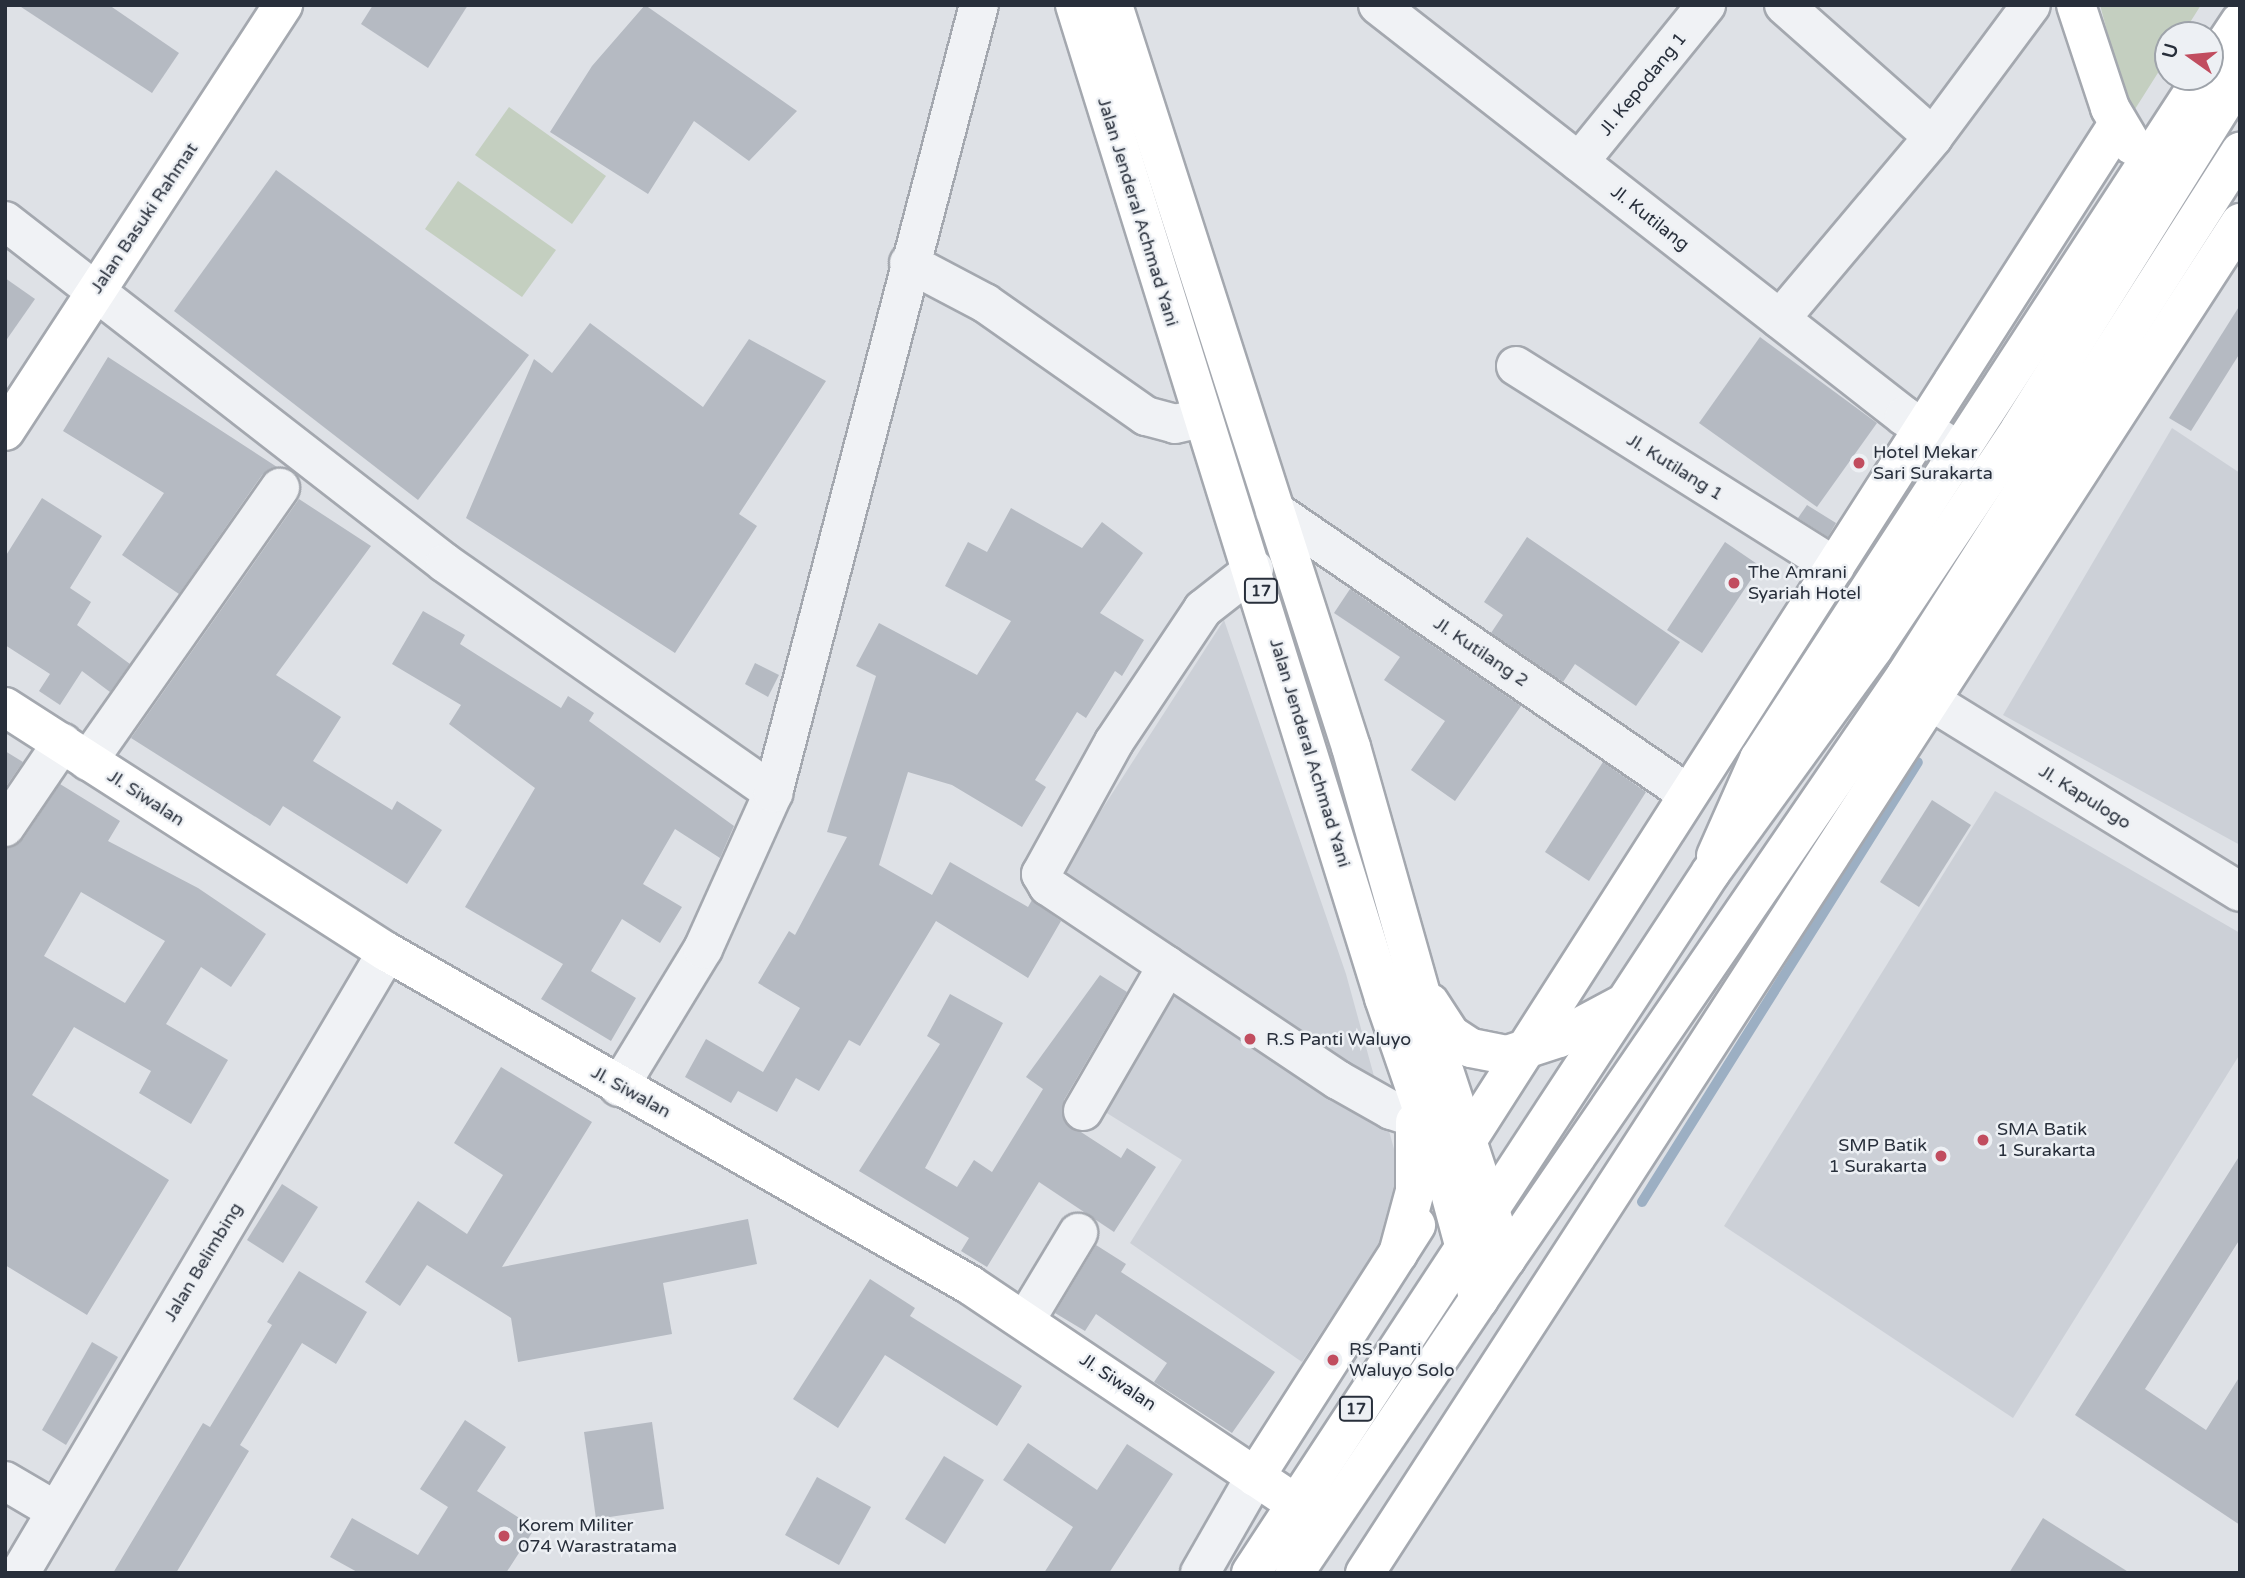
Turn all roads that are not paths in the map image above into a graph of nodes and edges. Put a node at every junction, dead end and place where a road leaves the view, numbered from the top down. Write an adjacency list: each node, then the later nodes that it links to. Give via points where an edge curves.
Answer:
1 (283, 5): 22 (main road, Jalan Basuki Rahmat)
2 (979, 5): 21 (street)
3 (1075, 5): 25 (main road, Jalan Jenderal Achmad Yani / 17)
4 (1113, 5): 30 (main road, 17)
5 (1378, 5): 17 (street, Jl. Kutilang)
6 (1706, 5): 17 (street, Jl. Kepodang 1)
7 (1784, 5): 15 (street)
8 (2031, 5): 15 (street)
9 (2076, 5): 14 (main road)
10 (2240, 22): 11 (main road)
11 (2224, 46)
12 (2240, 77): 41 (main road, via 2020,429 1873,649)
13 (2194, 91): 18 (main road)
14 (2114, 116): 18 (main road); 26 (main road)
15 (1933, 137): 23 (street)
16 (2240, 152): 33 (main road)
17 (1579, 162): 23 (street, Jl. Kutilang)
18 (2147, 166): 28 (main road)
19 (5, 221): 22 (street)
20 (2240, 223): 33 (main road)
21 (909, 263): 25 (street, via 985,303 1146,416 1175,424); 38 (street, via 840,554)
22 (97, 288): 27 (main road, Jalan Basuki Rahmat); 38 (street, via 445,562)
23 (1780, 318): 26 (street, Jl. Kutilang)
24 (1516, 366): 31 (street, Jl. Kutilang 1)
25 (1201, 418): 32 (main road, Jalan Jenderal Achmad Yani / 17)
26 (1924, 429): 28 (street, Jl. Kutilang); 31 (main road)
27 (5, 431)
28 (1960, 452): 41 (main road, via 1759,759 1726,823)
29 (280, 488): 36 (street)
30 (1275, 511): 35 (main road, 17); 39 (street, Jl. Kutilang 2)
31 (1835, 567): 39 (main road)
32 (1254, 569): 37 (main road, Jalan Jenderal Achmad Yani / 17); 44 (street, via 1203,609 1114,742 1042,867 1048,886)
33 (1918, 688): 42 (street, Jl. Kapulogo); 57 (main road); 68 (main road)
34 (5, 707): 36 (main road, Jl. Siwalan)
35 (1351, 747): 37 (main road); 45 (main road, 17)
36 (75, 752): 40 (street); 43 (main road, Jl. Siwalan)
37 (1313, 758): 49 (main road, Jalan Jenderal Achmad Yani / 17)
38 (773, 793): 48 (street, via 703,949)
39 (1688, 794): 47 (main road)
40 (5, 827)
41 (1711, 872): 46 (main road)
42 (2240, 892)
43 (387, 952): 48 (main road, Jl. Siwalan); 63 (street, Jalan Belimbing)
44 (1167, 966): 49 (street, via 1338,1080); 50 (street)
45 (1414, 970): 47 (main road, via 1451,1035 1492,1053); 51 (main road, 17)
46 (1623, 1004): 47 (main road); 53 (main road)
47 (1523, 1051): 51 (main road)
48 (619, 1087): 59 (main road, Jl. Siwalan, via 837,1206)
49 (1419, 1109): 51 (street); 52 (main road, Jalan Jenderal Achmad Yani / 17); 56 (main road, via 1415,1191)
50 (1083, 1111)
51 (1469, 1134): 52 (main road); 53 (main road, 17)
52 (1446, 1178): 55 (main road, Jalan Jenderal Achmad Yani / 17); 56 (main road)
53 (1490, 1203): 55 (main road); 57 (main road, 17)
54 (1078, 1233): 59 (street)
55 (1462, 1247): 58 (main road, Jalan Jenderal Achmad Yani / 17); 62 (main road, 17)
56 (1398, 1254): 60 (main road)
57 (1506, 1259): 58 (main road, 17)
58 (1479, 1300): 67 (main road, 17)
59 (1025, 1321): 60 (main road, Jl. Siwalan)
60 (1255, 1477): 62 (main road, Jl. Siwalan); 65 (street)
61 (5, 1481): 63 (street)
62 (1294, 1503): 66 (main road, 17)
63 (56, 1511): 64 (street, Jalan Belimbing)
64 (20, 1573)
65 (1200, 1573)
66 (1251, 1573)
67 (1294, 1573)
68 (1365, 1573)

